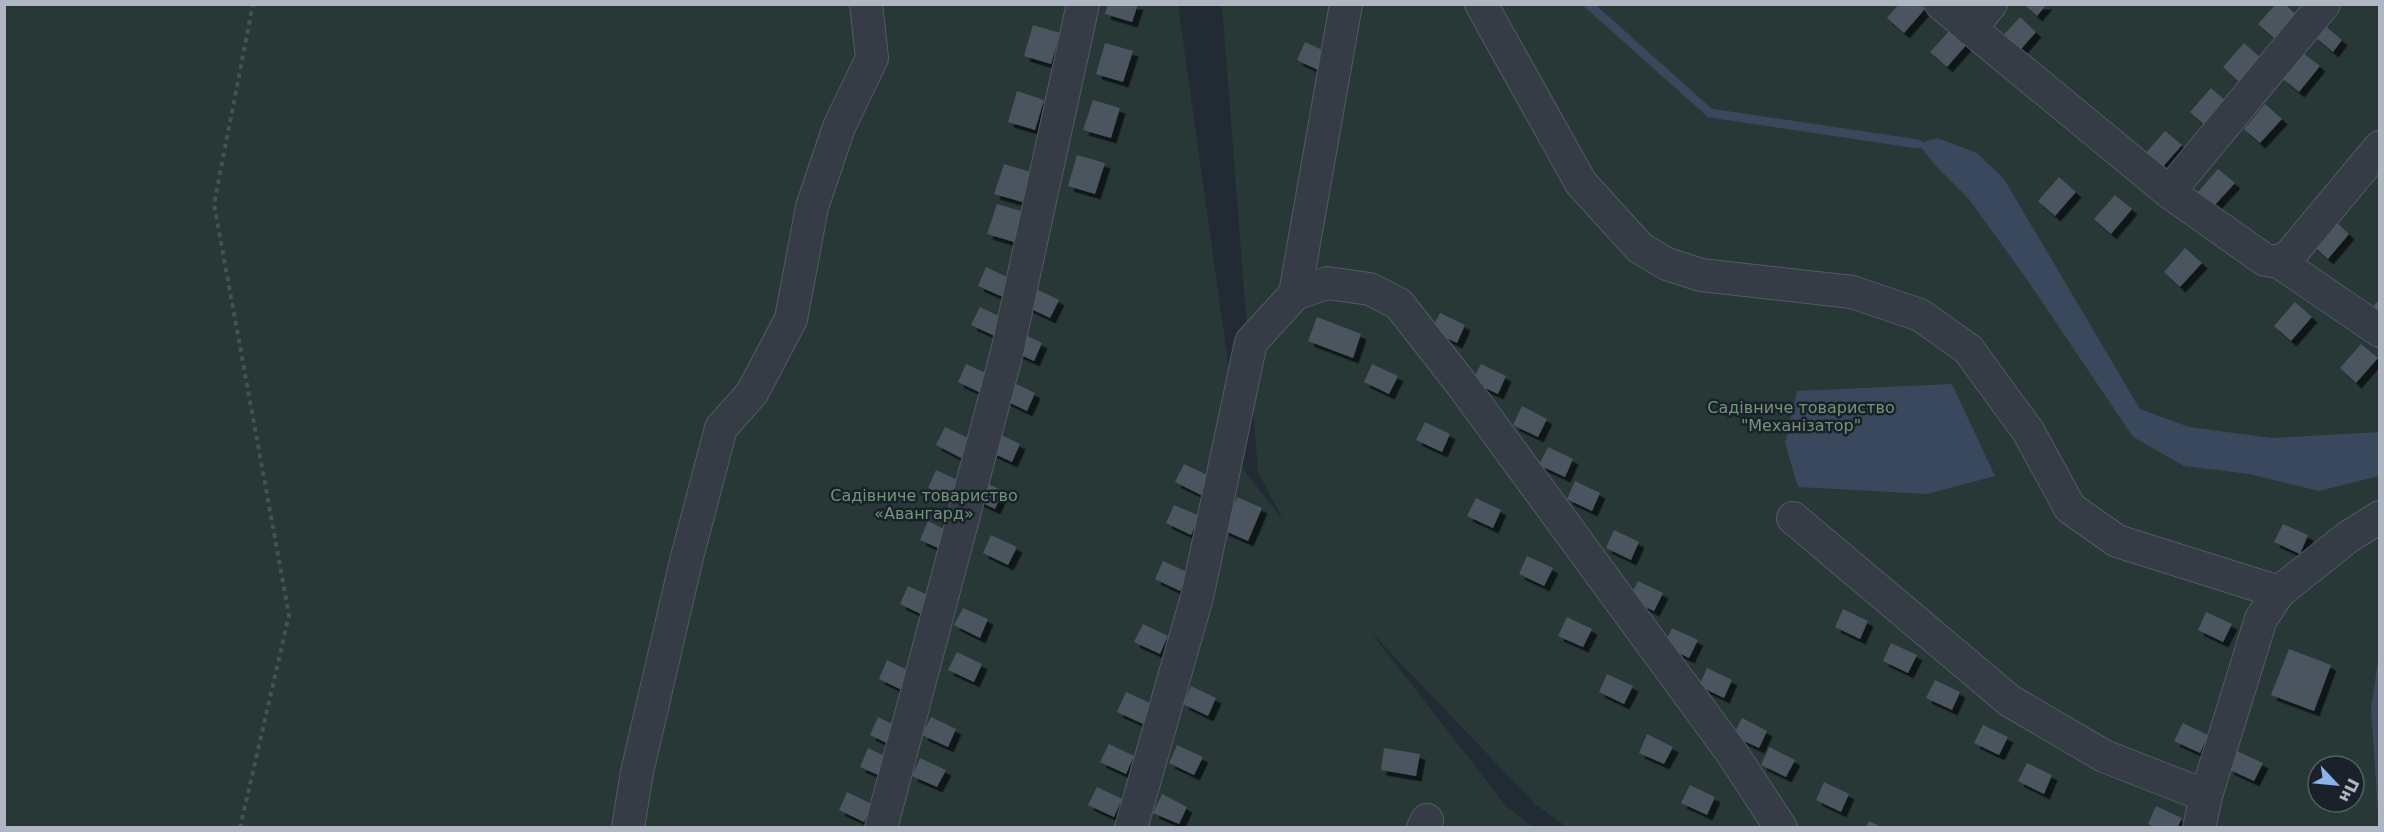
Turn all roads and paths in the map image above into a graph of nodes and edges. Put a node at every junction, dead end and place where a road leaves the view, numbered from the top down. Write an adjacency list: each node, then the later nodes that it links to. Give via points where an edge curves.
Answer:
1 (253, 4): 19 (path, via 214,204 289,615)
2 (866, 4): 20 (street, via 872,58 839,127 812,207 791,319 752,393 721,428 684,568)
3 (1083, 4): 21 (street, via 1007,352)
4 (1346, 4): 13 (street)
5 (1481, 4): 17 (street, via 1581,183 1640,248 1666,264 1701,275 1852,292 1920,315 1968,349 2028,430 2070,508 2117,541)
6 (1941, 4): 9 (street)
7 (1991, 4): 9 (street)
8 (2324, 4): 11 (street)
9 (1970, 29): 11 (street)
10 (2379, 147): 12 (street, via 2290,255)
11 (2169, 192): 12 (street, via 2265,260)
12 (2279, 262): 14 (street)
13 (1295, 294): 22 (street, via 1251,342 1197,597); 23 (street, via 1328,283 1370,289 1399,304 1732,753)
14 (2379, 331)
15 (2379, 517): 17 (street)
16 (1793, 518): 18 (street, via 2010,701 2104,756)
17 (2279, 592): 18 (street, via 2261,619)
18 (2206, 796): 24 (street)
19 (240, 828)
20 (628, 828)
21 (881, 828)
22 (1131, 828)
23 (1781, 828)
24 (2199, 828)

